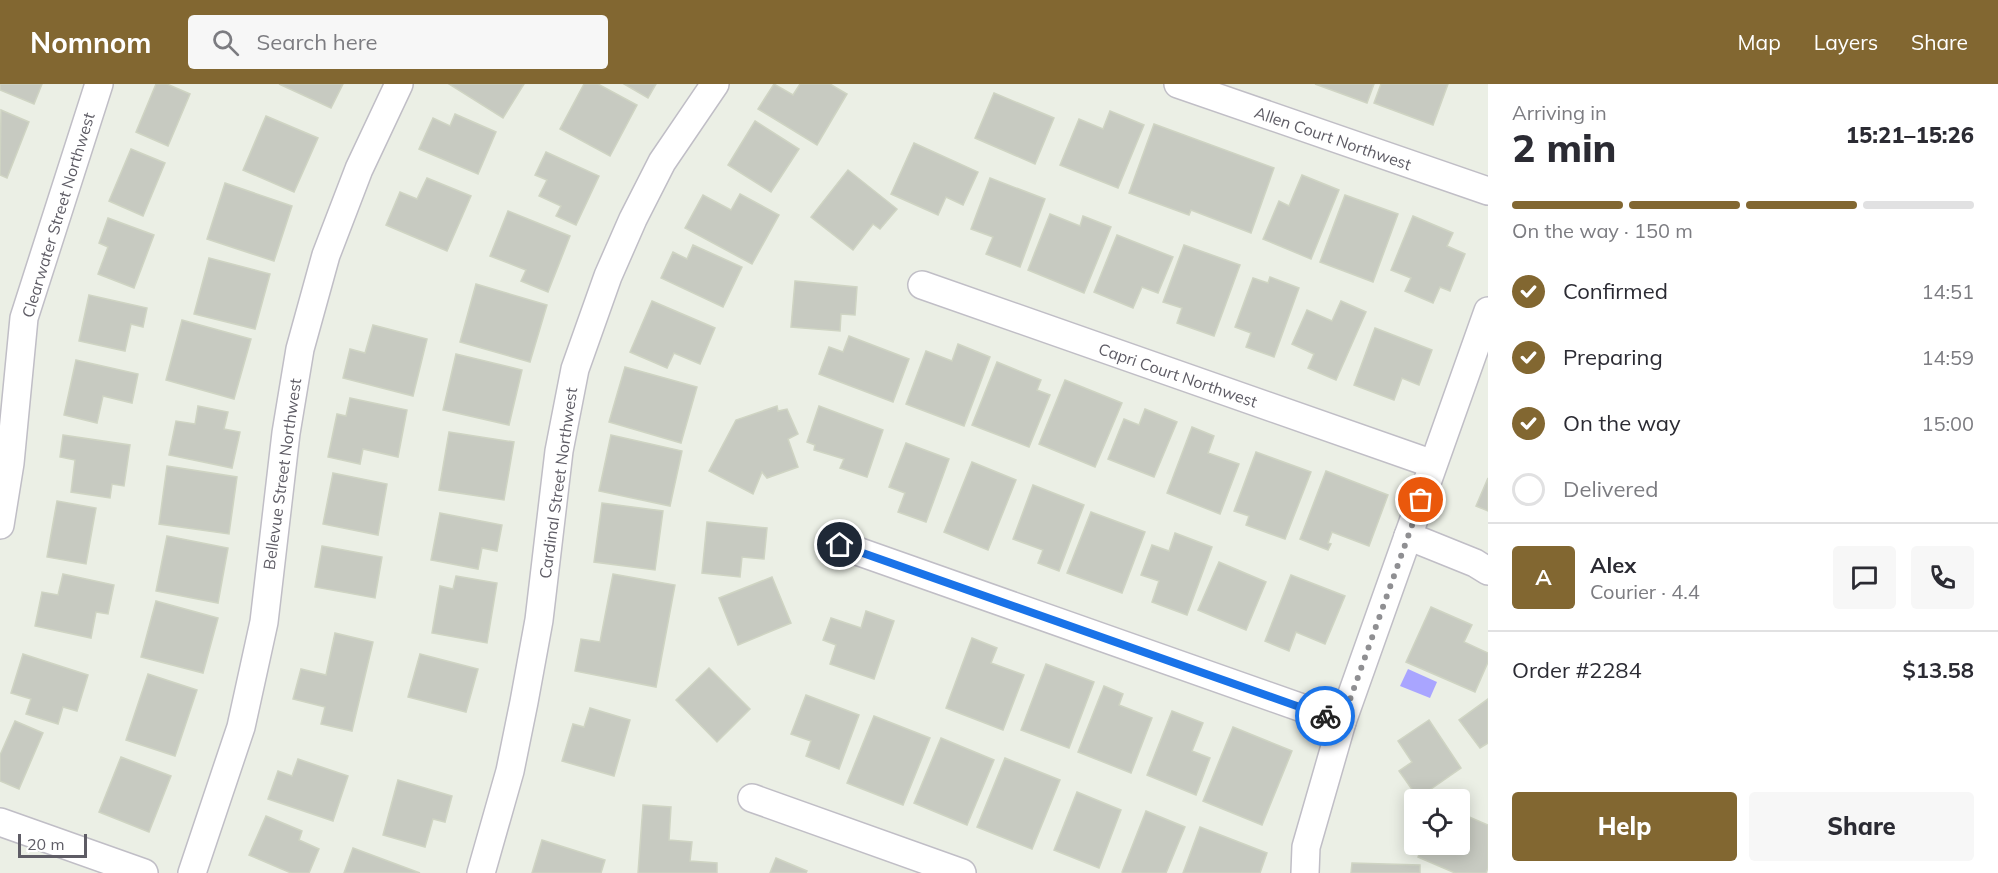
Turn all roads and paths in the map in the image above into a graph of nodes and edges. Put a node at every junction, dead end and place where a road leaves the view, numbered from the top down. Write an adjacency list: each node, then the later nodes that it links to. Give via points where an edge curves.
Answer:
1 (99, 84): 9 (street, Clearwater Street Northwest, via 24,318)
2 (399, 84): 17 (street, Bellevue Street Northwest, via 358,170 326,255 300,349 264,622 241,727)
3 (715, 84): 18 (street, Cardinal Street Northwest, via 662,162 633,219 575,369 559,451 539,620 524,702 510,771)
4 (1178, 84): 5 (street, Allen Court Northwest)
5 (1488, 191)
6 (922, 285): 8 (street, Capri Court Northwest)
7 (1488, 311): 8 (street)
8 (1433, 464): 10 (street)
9 (0, 525)
10 (1408, 536): 12 (street); 13 (street)
11 (840, 545): 13 (street)
12 (1488, 571)
13 (1342, 722): 20 (street, via 1306,847)
14 (752, 798): 19 (street)
15 (0, 822): 16 (street)
16 (144, 873)
17 (192, 873)
18 (481, 873)
19 (963, 873)
20 (1305, 873)

